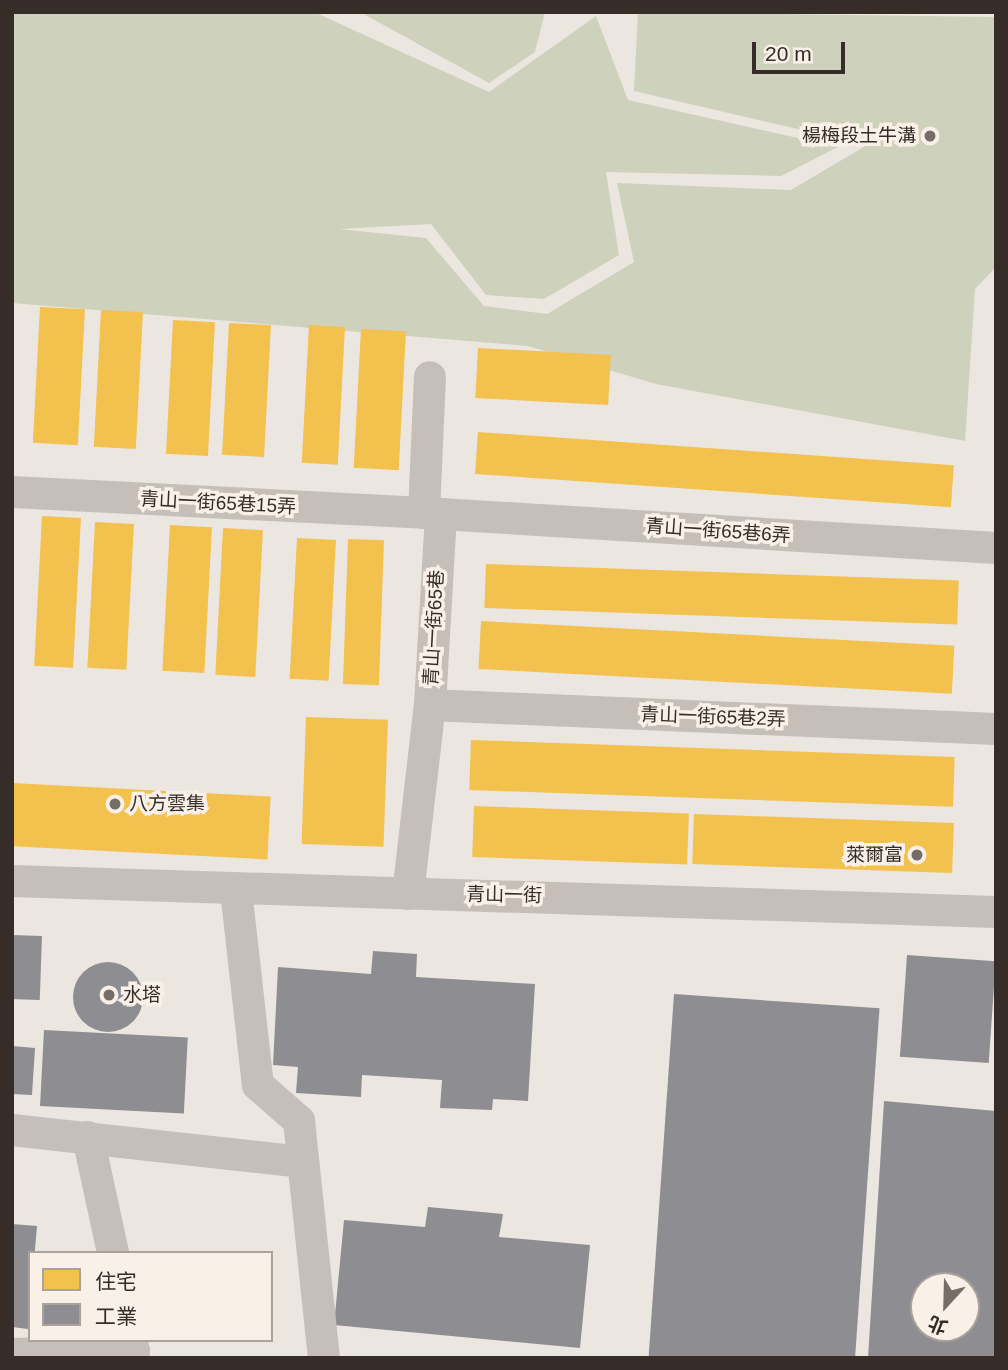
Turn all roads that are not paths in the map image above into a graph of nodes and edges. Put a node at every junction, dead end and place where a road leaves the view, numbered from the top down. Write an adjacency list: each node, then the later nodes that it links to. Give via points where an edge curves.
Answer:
1 (430, 377): 3 (street, 青山一街65巷)
2 (12, 492): 3 (street, 青山一街65巷15弄)
3 (432, 514): 4 (street, 青山一街65巷6弄); 5 (street, 青山一街65巷)
4 (996, 548)
5 (430, 705): 6 (street, 青山一街65巷2弄); 9 (street, 青山一街65巷)
6 (996, 729)
7 (12, 881): 8 (street, 青山一街)
8 (236, 890): 9 (street, 青山一街); 13 (street, via 258,1085 299,1121)
9 (408, 894): 10 (street, 青山一街)
10 (996, 912)
11 (12, 1130): 12 (street)
12 (88, 1137): 13 (street); 14 (street)
13 (303, 1162): 17 (street)
14 (113, 1251)
15 (132, 1342): 16 (street, via 134,1351)
16 (12, 1354)
17 (324, 1358)

